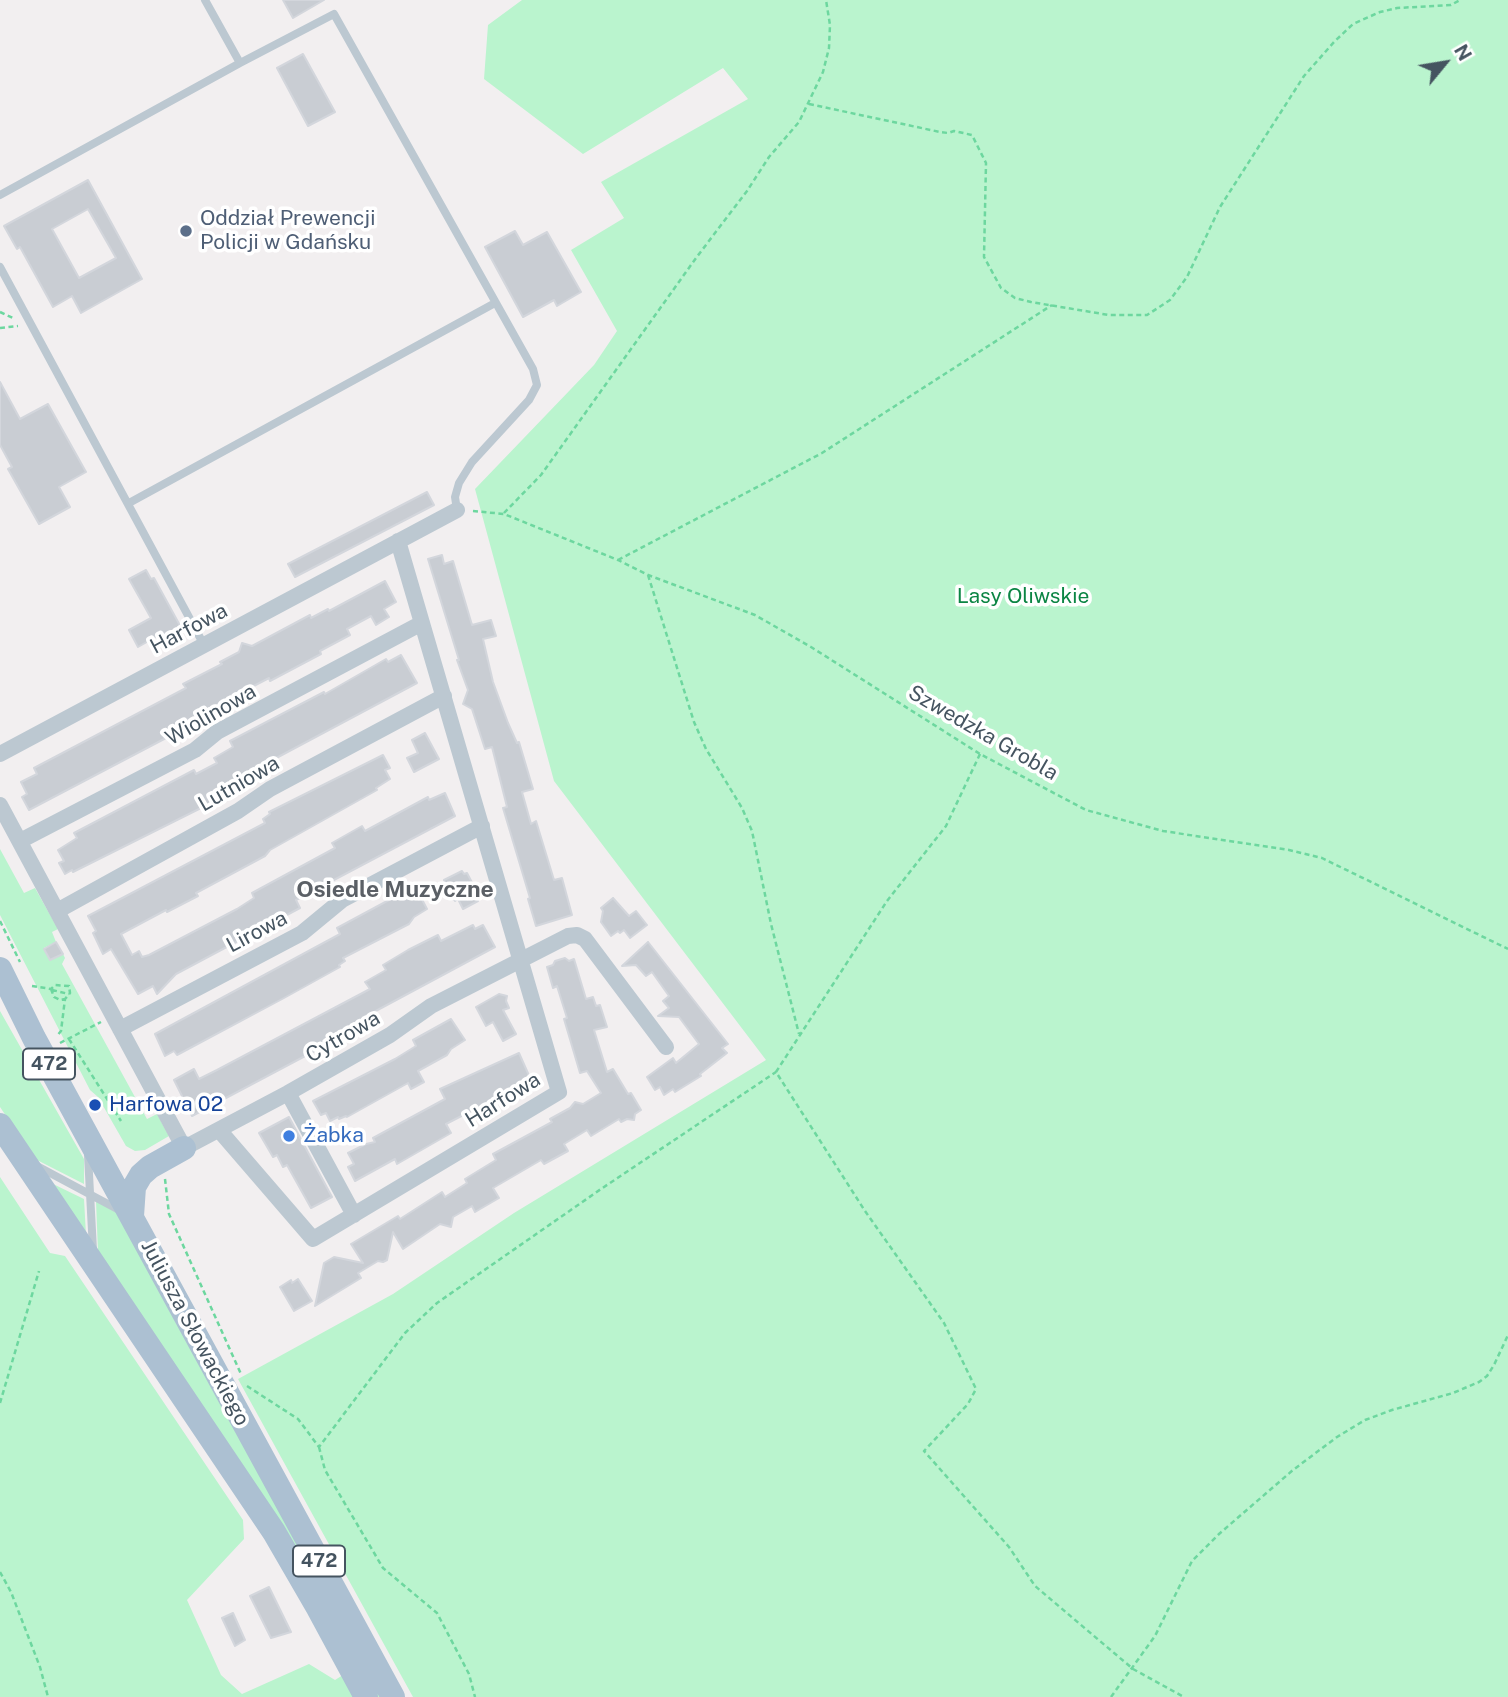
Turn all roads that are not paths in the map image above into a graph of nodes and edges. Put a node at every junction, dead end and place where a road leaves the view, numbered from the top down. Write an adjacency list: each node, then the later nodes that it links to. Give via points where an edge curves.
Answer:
1 (205, 0): 2 (lane)
2 (240, 63): 3 (lane); 5 (lane, via 334,14)
3 (0, 195)
4 (0, 267): 6 (lane)
5 (495, 303): 6 (lane); 7 (lane, via 537,384 529,400 472,462 459,483)
6 (128, 503): 10 (lane)
7 (457, 510): 8 (street, Harfowa)
8 (398, 541): 9 (street, Harfowa); 10 (street, Harfowa)
9 (422, 623): 11 (street, Harfowa); 15 (street, Wiolinowa)
10 (204, 645): 12 (street, Harfowa)
11 (444, 696): 14 (street, Harfowa); 16 (street, Lutniowa)
12 (0, 754)
13 (0, 805): 15 (street)
14 (482, 825): 17 (street, Harfowa); 19 (street, Lirowa, via 342,900 302,933)
15 (20, 842): 16 (street)
16 (57, 911): 19 (street)
17 (521, 959): 20 (street, via 577,934); 21 (street, Cytrowa, via 431,1006); 28 (street, Harfowa, via 559,1092)
18 (11, 967): 24 (main road, Juliusza Słowackiego / 472, via 34,1038)
19 (117, 1022): 25 (street)
20 (666, 1047)
21 (288, 1093): 23 (street, Cytrowa); 28 (street)
22 (0, 1125): 26 (main road, Juliusza Słowackiego / 472)
23 (219, 1130): 25 (street, Cytrowa); 28 (street, Harfowa, via 313,1239)
24 (88, 1135): 27 (lane); 29 (main road, Juliusza Słowackiego / 472)
25 (184, 1147): 29 (main road, via 141,1175 134,1187)
26 (22, 1158): 27 (lane); 30 (main road, Juliusza Słowackiego / 472)
27 (90, 1195): 29 (lane); 30 (lane)
28 (354, 1215)
29 (132, 1216): 32 (main road, Juliusza Słowackiego / 472)
30 (93, 1264): 31 (main road, Juliusza Słowackiego / 472, via 274,1532)
31 (366, 1697)
32 (393, 1697)

